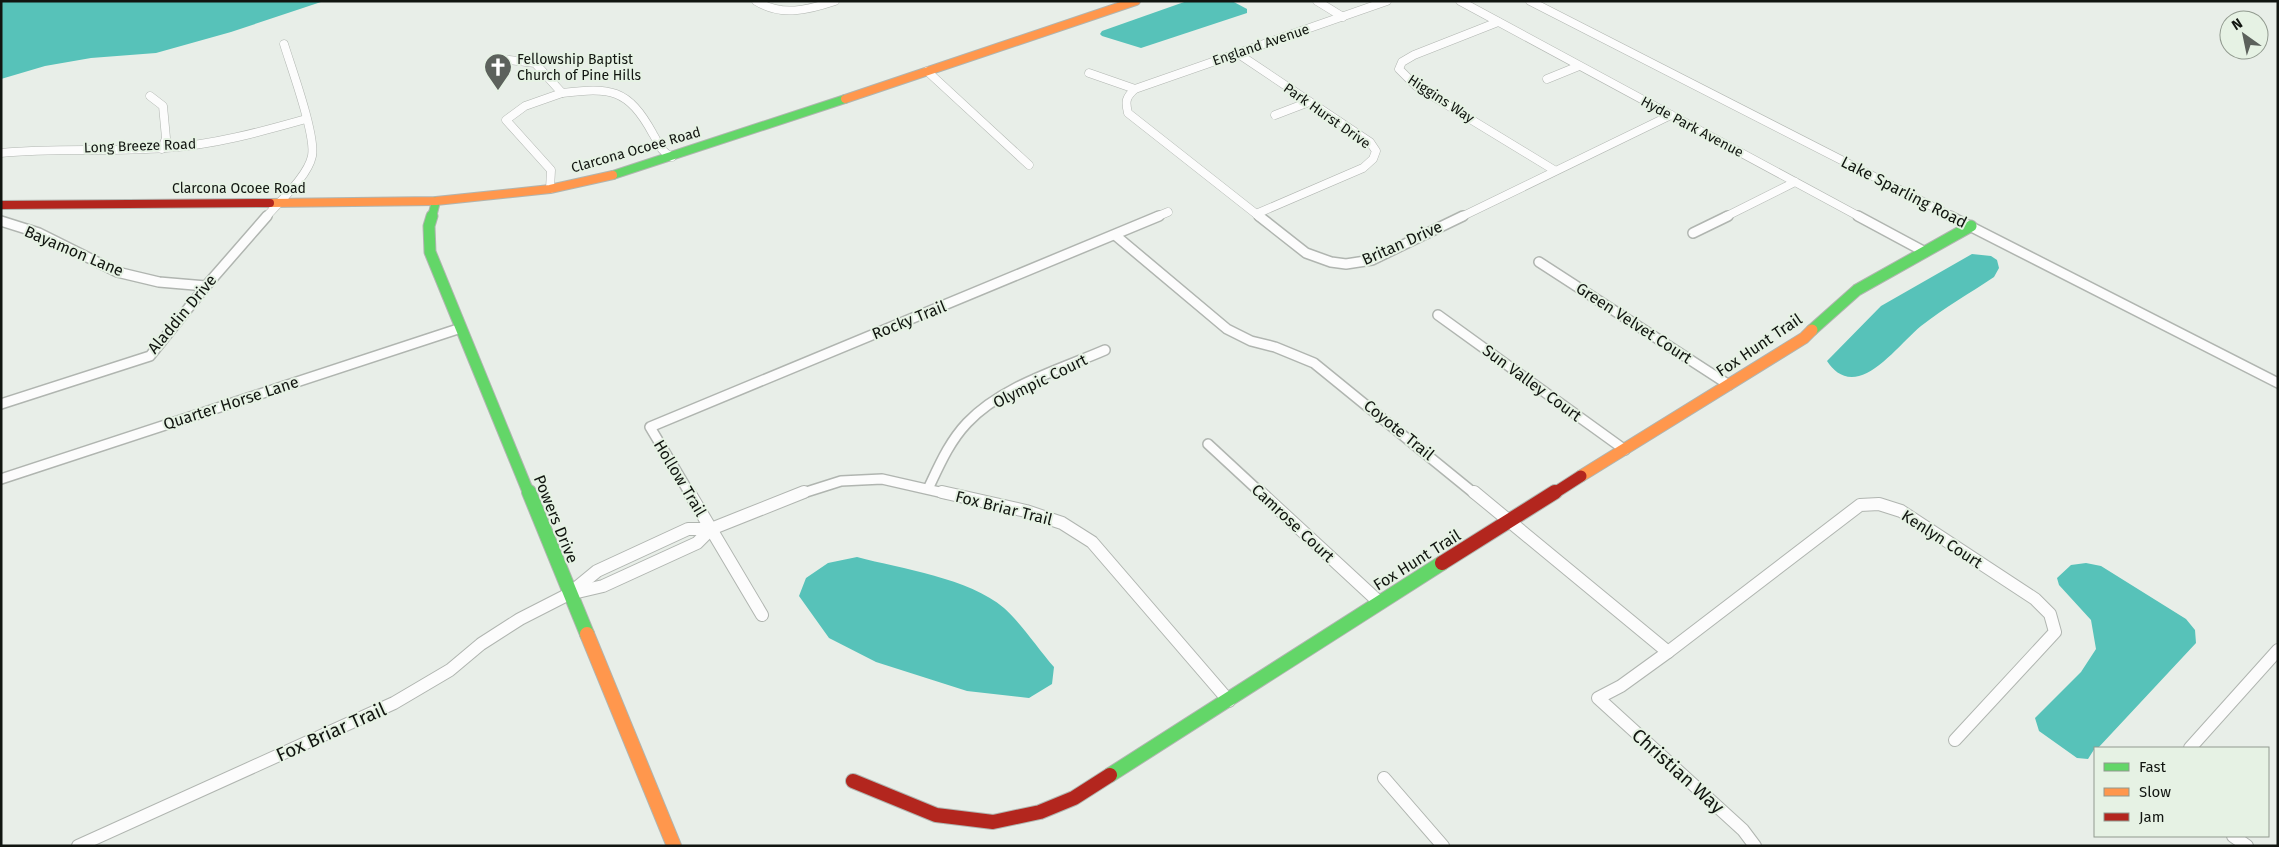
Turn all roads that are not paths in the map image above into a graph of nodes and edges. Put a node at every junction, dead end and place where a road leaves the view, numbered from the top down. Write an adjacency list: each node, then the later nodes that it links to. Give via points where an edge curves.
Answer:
1 (756, 1): 2 (street, via 772,10 792,11)
2 (835, 1)
3 (1136, 1): 14 (street, Clarcona Ocoee Road)
4 (1317, 1): 8 (street)
5 (1387, 1): 8 (street, England Avenue)
6 (1460, 1): 9 (street, Hyde Park Avenue)
7 (1530, 1): 37 (street, Lake Sparling Road)
8 (1343, 17): 11 (street, England Avenue)
9 (1498, 22): 13 (street, Hyde Park Avenue); 28 (street, Higgins Way, via 1414,55 1402,62 1399,69 1416,86)
10 (284, 44): 23 (street, Aladdin Drive)
11 (1237, 54): 17 (street, England Avenue); 20 (street, Park Hurst Drive)
12 (509, 60): 18 (street, via 536,63)
13 (1580, 66): 16 (street); 21 (street, Hyde Park Avenue)
14 (927, 71): 26 (street, Clarcona Ocoee Road); 27 (street)
15 (1089, 73): 17 (street)
16 (1546, 79)
17 (1135, 89): 35 (street, Britan Drive, via 1125,102 1128,113)
18 (562, 94): 26 (street, via 594,88 626,97 652,133 656,146); 30 (street, via 534,102 506,120 550,170)
19 (150, 96): 24 (street, via 163,106 166,138)
20 (1308, 102): 22 (street); 35 (street, Park Hurst Drive, via 1370,142 1376,150 1373,159 1363,168)
21 (1671, 114): 28 (street, Britan Drive); 29 (street, Hyde Park Avenue)
22 (1275, 115)
23 (306, 119): 24 (street, Long Breeze Road, via 225,140); 32 (street, Aladdin Drive, via 312,139 312,156 305,172)
24 (162, 148): 25 (street, Long Breeze Road, via 66,148)
25 (1, 153)
26 (672, 157): 30 (street, Clarcona Ocoee Road, via 616,174)
27 (1030, 165)
28 (1554, 170): 35 (street, Britan Drive, via 1372,260 1352,265 1326,263 1306,254)
29 (1795, 182): 38 (street); 40 (street, Hyde Park Avenue)
30 (550, 188): 31 (street, Clarcona Ocoee Road)
31 (436, 201): 32 (street, Clarcona Ocoee Road); 44 (street, Powers Drive, via 428,236 430,252)
32 (280, 203): 33 (street, Clarcona Ocoee Road); 42 (street, Aladdin Drive)
33 (1, 205)
34 (1168, 212): 39 (street, Rocky Trail)
35 (1256, 214)
36 (1, 221): 42 (street, Bayamon Lane, via 39,233 117,272 159,282)
37 (1971, 226): 40 (street, Fox Hunt Trail); 46 (street, Lake Sparling Road)
38 (1693, 233)
39 (1115, 235): 49 (street, Rocky Trail); 54 (street, Coyote Trail, via 1227,329 1321,368)
40 (1925, 252): 47 (street, Fox Hunt Trail, via 1857,290 1804,338)
41 (1539, 262): 47 (street, Green Velvet Court)
42 (206, 286): 48 (street, Aladdin Drive, via 150,356)
43 (1438, 316): 51 (street, Sun Valley Court)
44 (461, 328): 52 (street, Quarter Horse Lane); 56 (street, Powers Drive)
45 (1105, 350): 53 (street, Olympic Court, via 1010,392 974,416 951,443)
46 (2278, 383)
47 (1730, 384): 51 (street, Fox Hunt Trail)
48 (1, 404)
49 (650, 427): 55 (street, Hollow Trail)
50 (1208, 444): 57 (street, Camrose Court)
51 (1625, 450): 54 (street, Fox Hunt Trail)
52 (1, 479)
53 (928, 489): 55 (street, Fox Briar Trail, via 882,479 841,481 792,496); 62 (street, Fox Briar Trail, via 1062,522 1092,542)
54 (1510, 521): 57 (street, Fox Hunt Trail); 60 (street, Coyote Trail)
55 (711, 529): 56 (street, Fox Briar Trail, via 697,543 603,586); 56 (street, Fox Briar Trail, via 688,529 597,570); 58 (street, Hollow Trail)
56 (570, 594): 68 (street, Fox Briar Trail, via 520,619 481,644 450,670 394,703); 69 (street, Powers Drive)
57 (1379, 602): 62 (street, Fox Hunt Trail)
58 (762, 615)
59 (2278, 650): 64 (street)
60 (1668, 652): 61 (street, Kenlyn Court); 63 (street, Kenlyn Court, via 1860,505 1878,504 1901,511 2035,599 2050,614 2055,632)
61 (1598, 698): 71 (street, Christian Way, via 1743,830)
62 (1229, 701): 66 (street, Fox Hunt Trail, via 1074,798 1040,812 993,822 936,815)
63 (1955, 740)
64 (2191, 747)
65 (1384, 778): 70 (street)
66 (853, 781)
67 (2234, 837): 72 (street)
68 (78, 846)
69 (674, 846)
70 (1443, 846)
71 (1755, 846)
72 (2247, 846)

